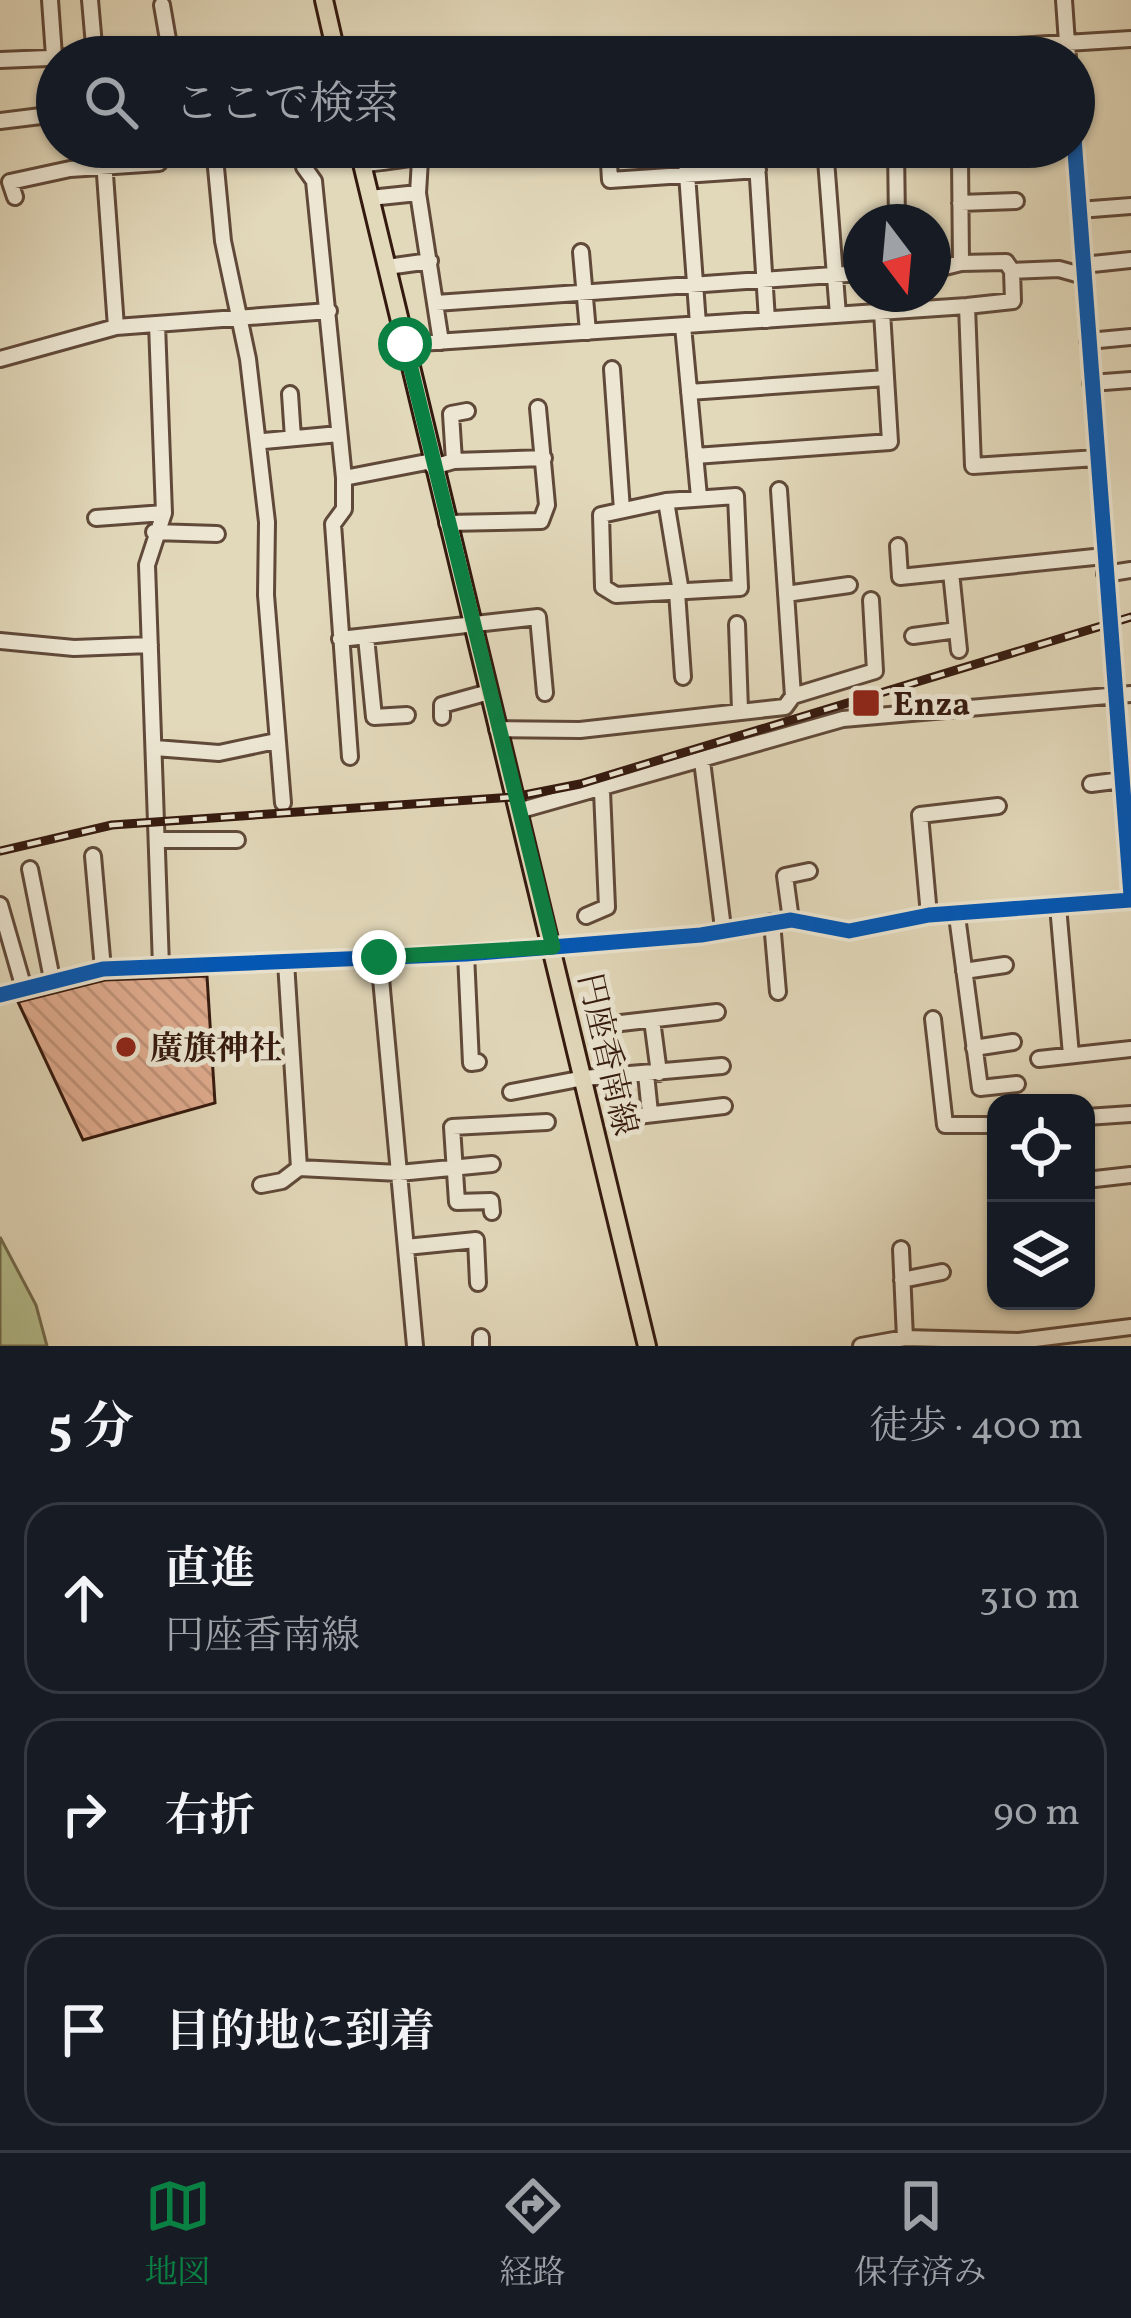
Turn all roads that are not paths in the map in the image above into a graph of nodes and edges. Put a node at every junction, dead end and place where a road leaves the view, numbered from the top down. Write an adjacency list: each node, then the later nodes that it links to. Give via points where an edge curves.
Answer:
1 (50, 0): 6 (street)
2 (90, 0): 7 (street)
3 (324, 0): 9 (main road)
4 (1064, 0): 10 (street)
5 (162, 4): 8 (street)
6 (53, 36)
7 (93, 36)
8 (167, 36)
9 (332, 36)
10 (1067, 36)
11 (1131, 39): 12 (street)
12 (1095, 45)
13 (36, 57): 14 (street)
14 (0, 60)
15 (36, 116): 16 (street)
16 (0, 121)
17 (98, 168): 32 (street, via 10,182)
18 (104, 168): 62 (street)
19 (216, 168): 58 (street)
20 (305, 168): 55 (street, via 314,181)
21 (363, 168): 33 (main road, 円座香南線)
22 (420, 168): 31 (street)
23 (609, 168): 30 (street, via 610,180)
24 (686, 168): 30 (street)
25 (827, 168): 48 (street)
26 (896, 168): 36 (street)
27 (960, 168): 35 (street)
28 (1076, 168): 38 (street)
29 (758, 170): 30 (street); 49 (street)
30 (687, 175): 50 (street)
31 (418, 193): 33 (street); 41 (street)
32 (15, 197)
33 (370, 198): 44 (main road, 円座香南線)
34 (1016, 201): 35 (street)
35 (960, 203): 42 (street)
36 (897, 204)
37 (1131, 206): 38 (street)
38 (1079, 211): 46 (street)
39 (581, 252): 51 (street)
40 (1131, 260): 46 (street)
41 (430, 262): 44 (street); 52 (street)
42 (962, 263): 43 (street); 45 (street, via 1006,262)
43 (951, 266)
44 (387, 267): 67 (main road, 円座香南線)
45 (1012, 271): 46 (street); 53 (street, via 1013,302)
46 (1084, 271): 65 (street)
47 (843, 274): 48 (street)
48 (835, 275): 49 (street); 57 (street)
49 (765, 278): 50 (street); 59 (street)
50 (695, 285): 51 (street); 61 (street)
51 (585, 293): 52 (street); 63 (street)
52 (436, 303): 66 (street)
53 (967, 306): 54 (street); 82 (street, via 973,466)
54 (951, 307)
55 (329, 311): 58 (street); 77 (street)
56 (882, 312): 57 (street); 70 (street)
57 (838, 315): 59 (street)
58 (238, 316): 60 (street); 122 (street, via 267,522)
59 (767, 320): 61 (street)
60 (157, 324): 62 (street); 90 (street)
61 (691, 325): 63 (street); 73 (street)
62 (116, 327): 68 (street)
63 (588, 332): 66 (street)
64 (1131, 337): 65 (street)
65 (1088, 341): 72 (street)
66 (441, 342): 67 (street)
67 (405, 344): 84 (main road, 円座香南線)
68 (0, 358)
69 (612, 369): 89 (street)
70 (886, 378): 73 (street); 80 (street, via 890,442)
71 (1131, 380): 72 (street)
72 (1091, 383): 82 (street)
73 (689, 392): 80 (street)
74 (290, 394): 78 (street)
75 (538, 408): 81 (street)
76 (466, 411): 83 (street, via 452,414)
77 (340, 434): 78 (street); 85 (street)
78 (293, 438): 79 (street)
79 (264, 441)
80 (695, 456): 87 (street)
81 (544, 458): 83 (street); 92 (street, via 541,521)
82 (1097, 458): 96 (street)
83 (454, 461): 84 (street)
84 (433, 464): 85 (street); 92 (main road, 円座香南線)
85 (344, 478): 109 (street, via 344,509 333,524)
86 (779, 490): 102 (street)
87 (699, 497): 88 (street); 101 (street, via 736,496 740,588)
88 (666, 501): 89 (street); 101 (street)
89 (622, 510): 101 (street, via 601,515 603,587 616,595)
90 (164, 513): 91 (street); 93 (street)
91 (97, 518)
92 (447, 523): 105 (main road, 円座香南線)
93 (154, 532): 94 (street); 111 (street)
94 (217, 534)
95 (898, 546): 98 (street, via 900,577)
96 (1104, 556): 98 (street); 99 (street)
97 (1131, 570): 99 (street)
98 (951, 572): 106 (street)
99 (1105, 574): 116 (street)
100 (849, 585): 102 (street)
101 (679, 592): 113 (street)
102 (786, 594): 117 (street)
103 (871, 601): 117 (street, via 875,671)
104 (737, 624): 118 (street)
105 (474, 627): 108 (street); 114 (main road, 円座香南線); 115 (street, via 538,617)
106 (957, 630): 107 (street); 112 (street)
107 (913, 636)
108 (366, 637): 109 (street); 119 (street, via 374,717)
109 (340, 639): 124 (street)
110 (0, 641): 111 (street)
111 (149, 645): 123 (street)
112 (958, 650)
113 (683, 677)
114 (489, 692): 120 (street, via 442,705); 121 (main road, 円座香南線)
115 (545, 693)
116 (1124, 695): 125 (street, via 842,719); 126 (street)
117 (794, 696): 118 (street, via 785,707)
118 (740, 710): 121 (street, via 580,730)
119 (406, 715)
120 (442, 717)
121 (497, 729): 131 (main road, 円座香南線)
122 (276, 741): 123 (street, via 220,753); 129 (street)
123 (154, 748): 133 (street)
124 (350, 757)
125 (702, 761): 128 (street); 145 (street)
126 (1122, 780): 127 (street); 137 (street)
127 (1091, 784)
128 (602, 790): 131 (street); 141 (street, via 607,908)
129 (284, 803)
130 (998, 806): 140 (street, via 920,814)
131 (518, 812): 146 (main road, 円座香南線)
132 (237, 840): 133 (street)
133 (159, 841): 151 (street)
134 (93, 856): 152 (street)
135 (30, 869): 154 (street)
136 (809, 872): 143 (street, via 785,876)
137 (1131, 897): 139 (street)
138 (0, 905): 155 (street)
139 (1058, 907): 142 (street); 165 (street)
140 (928, 915): 142 (street); 143 (street, via 849,931)
141 (586, 916)
142 (957, 916): 153 (street)
143 (791, 920): 144 (street)
144 (772, 922): 145 (street); 156 (street)
145 (723, 928): 146 (street)
146 (553, 947): 147 (street); 170 (main road, 円座香南線)
147 (466, 954): 148 (street); 167 (street, via 471,1063)
148 (379, 957): 149 (street); 183 (street)
149 (286, 962): 151 (street); 181 (street)
150 (1005, 965): 153 (street)
151 (161, 966): 152 (street)
152 (103, 969): 154 (street)
153 (964, 971): 163 (street)
154 (52, 979): 155 (street)
155 (23, 985): 157 (street)
156 (778, 992)
157 (0, 995)
158 (717, 1012): 160 (street)
159 (933, 1019): 179 (street, via 945,1125)
160 (652, 1020): 161 (street); 169 (street)
161 (621, 1023)
162 (1013, 1042): 163 (street)
163 (974, 1048): 171 (street, via 980,1088)
164 (1131, 1049): 165 (street)
165 (1071, 1055): 166 (street)
166 (1040, 1059)
167 (478, 1062)
168 (722, 1066): 169 (street)
169 (653, 1074): 170 (street); 173 (street)
170 (584, 1078): 177 (street, via 517,1091); 198 (main road, 円座香南線)
171 (1017, 1084)
172 (724, 1106): 173 (street)
173 (650, 1113): 176 (street)
174 (1131, 1114): 175 (street)
175 (1095, 1116)
176 (620, 1118)
177 (522, 1121): 178 (street); 182 (street, via 452,1127)
178 (547, 1122)
179 (987, 1125)
180 (492, 1164): 182 (street)
181 (298, 1168): 183 (street); 186 (street)
182 (456, 1168): 183 (street); 187 (street, via 458,1202 491,1201)
183 (399, 1173): 188 (street)
184 (1131, 1175): 185 (street)
185 (1095, 1179)
186 (261, 1185)
187 (492, 1212)
188 (406, 1247): 192 (street, via 476,1240); 197 (street)
189 (901, 1249): 191 (street)
190 (942, 1272): 191 (street)
191 (902, 1280): 194 (street)
192 (478, 1283)
193 (1131, 1327): 195 (street)
194 (905, 1338): 196 (street); 199 (street)
195 (1020, 1343): 196 (street)
196 (956, 1344)
197 (416, 1346)
198 (647, 1346)
199 (861, 1346)

